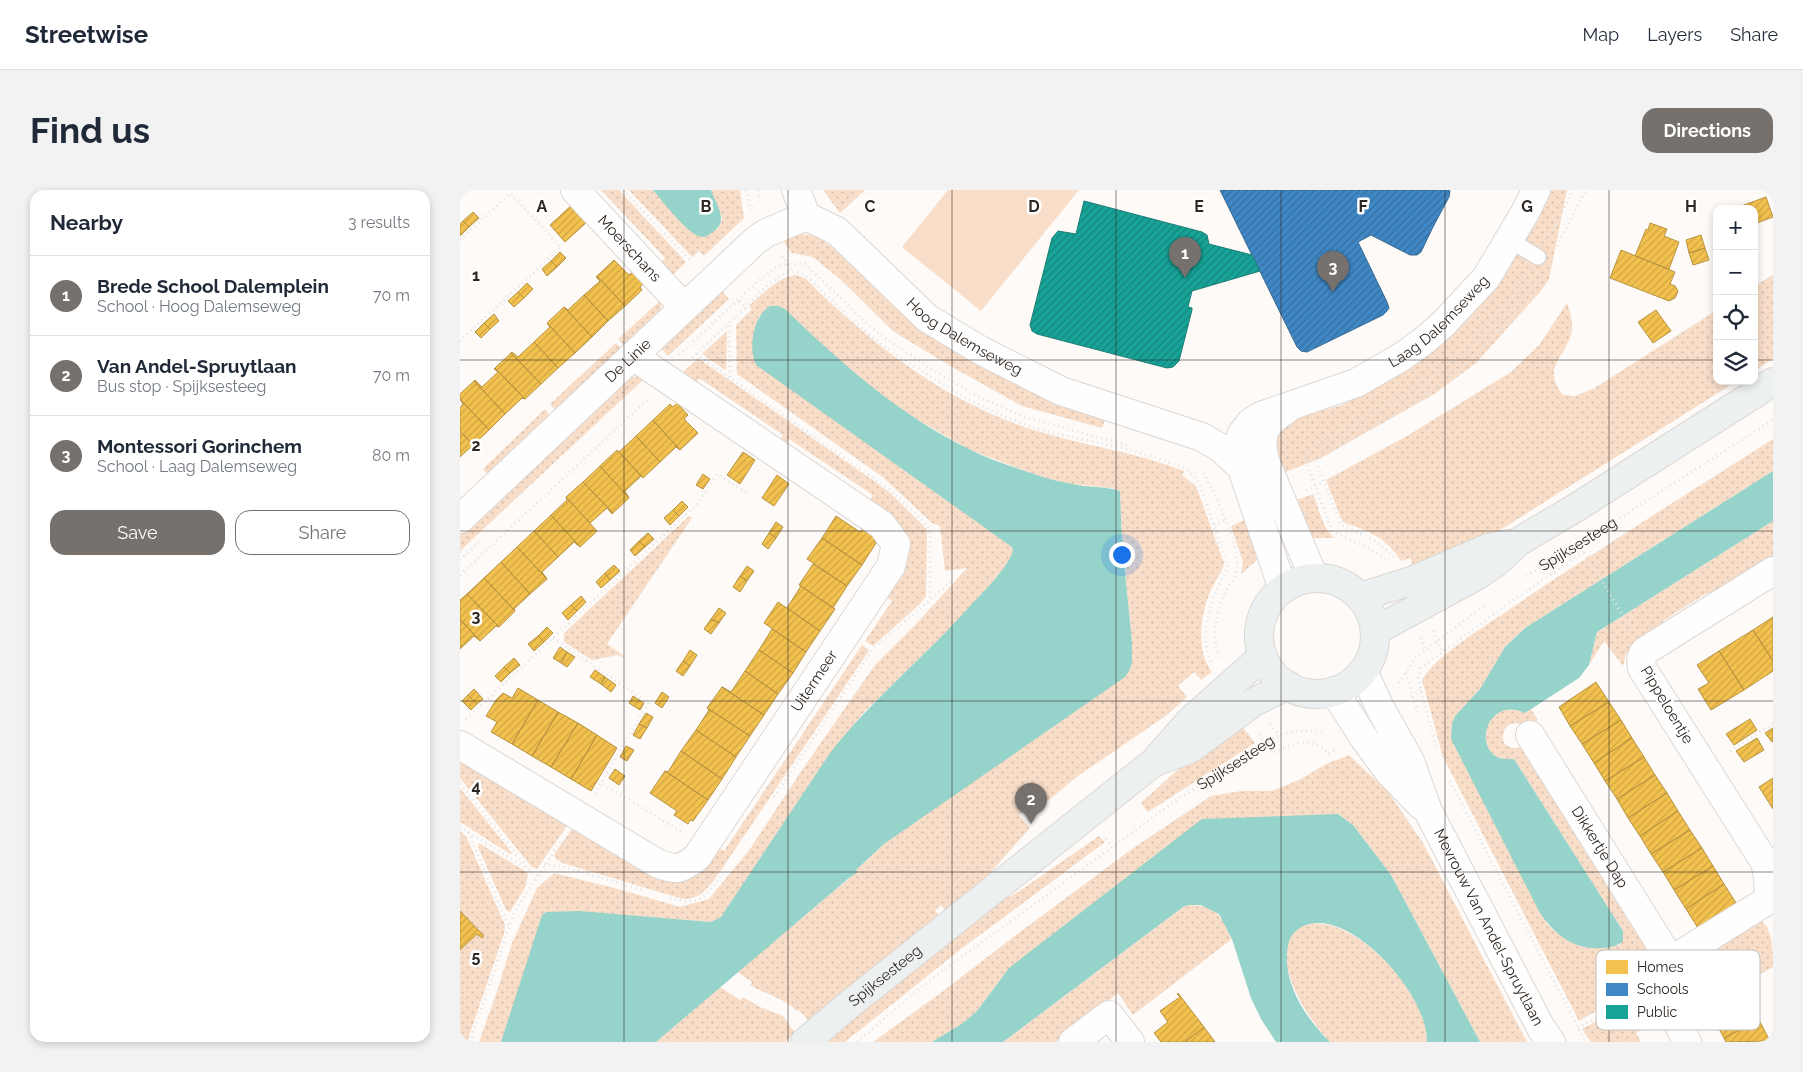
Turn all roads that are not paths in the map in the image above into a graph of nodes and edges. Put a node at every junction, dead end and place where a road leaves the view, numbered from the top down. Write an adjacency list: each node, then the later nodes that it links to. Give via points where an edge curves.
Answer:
1 (575, 190): 7 (street, Moerschans)
2 (796, 190): 4 (street)
3 (1536, 190): 5 (street, Laag Dalemseweg)
4 (806, 216): 7 (street, De Linie, via 756,240); 10 (street, Hoog Dalemseweg, via 837,231 927,318 980,350 1061,391 1174,427)
5 (1509, 240): 6 (lane); 10 (street, Laag Dalemseweg, via 1486,278 1442,324 1403,356 1356,383 1251,422 1245,428)
6 (1538, 257)
7 (684, 307): 8 (street, De Linie)
8 (633, 356): 11 (street, De Linie); 23 (street, Uitermeer, via 882,525 896,544 891,566 696,857 685,866 672,869 657,863 578,817)
9 (1773, 382): 12 (main road)
10 (1248, 457): 14 (street); 15 (street, via 1260,520)
11 (460, 519)
12 (1518, 542): 16 (main road, via 1488,548); 17 (main road, via 1476,576)
13 (1773, 571): 26 (street, Pippeloentje, via 1645,651 1640,661)
14 (1314, 578): 15 (main road, via 1298,581); 16 (main road, via 1339,582)
15 (1283, 589): 18 (main road, via 1274,597 1261,619 1259,632)
16 (1360, 597): 17 (main road)
17 (1375, 631): 19 (main road, via 1370,659)
18 (1263, 656): 20 (main road, via 1277,678); 22 (main road, Spijksesteeg)
19 (1363, 671): 21 (main road); 25 (street, Mevrouw Van Andel-Spruytlaan, via 1410,761)
20 (1288, 685): 21 (main road, via 1310,693); 22 (main road, Spijksesteeg)
21 (1334, 691): 25 (street, Mevrouw Van Andel-Spruytlaan, via 1389,772)
22 (1239, 696): 31 (main road, Spijksesteeg, via 1190,749 1154,762)
23 (462, 732)
24 (1530, 735): 28 (street, Dikkertje Dap)
25 (1428, 811): 34 (street, Mevrouw Van Andel-Spruytlaan)
26 (1768, 859): 27 (street)
27 (1771, 901): 29 (street)
28 (1664, 950)
29 (1689, 950)
30 (1681, 1030): 35 (street)
31 (805, 1042)
32 (1072, 1042): 33 (street, via 1109,1015)
33 (1130, 1042)
34 (1550, 1042)
35 (1687, 1042)

